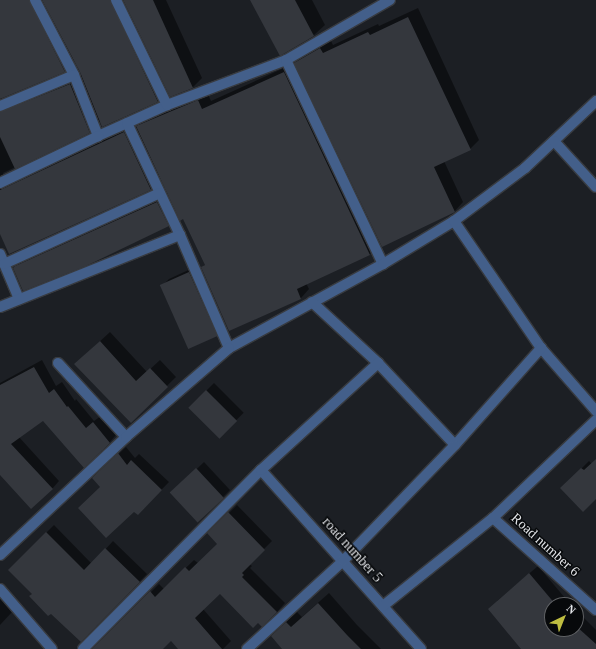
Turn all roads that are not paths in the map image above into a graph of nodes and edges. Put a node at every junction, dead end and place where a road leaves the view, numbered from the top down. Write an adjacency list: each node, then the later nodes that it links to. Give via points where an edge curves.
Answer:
1 (35, 0): 5 (street)
2 (116, 0): 7 (street)
3 (390, 0): 4 (street)
4 (286, 60): 7 (street); 18 (street)
5 (74, 75): 8 (street); 10 (street)
6 (596, 101): 11 (street)
7 (168, 105): 9 (street)
8 (0, 106)
9 (127, 123): 10 (street); 14 (street)
10 (98, 136): 12 (street)
11 (554, 141): 13 (street); 15 (street, via 525,168)
12 (0, 184)
13 (596, 187)
14 (160, 193): 16 (street); 17 (street)
15 (454, 221): 18 (street); 23 (street)
16 (180, 235): 19 (street); 22 (street)
17 (2, 259): 19 (street)
18 (383, 264): 20 (street)
19 (19, 299): 21 (street)
20 (312, 302): 22 (street); 25 (street)
21 (0, 307)
22 (229, 348): 28 (street)
23 (542, 348): 26 (street); 29 (street)
24 (58, 363): 28 (street)
25 (378, 363): 29 (street); 30 (street)
26 (596, 411)
27 (596, 420): 31 (street)
28 (126, 437): 32 (street)
29 (455, 445): 33 (street)
30 (261, 470): 33 (street, road number 5); 38 (street)
31 (493, 518): 35 (street); 36 (street, Road number 6)
32 (0, 555)
33 (343, 561): 35 (street, road number 5); 39 (street)
34 (0, 589): 37 (street)
35 (383, 606): 40 (street, road number 5)
36 (596, 610)
37 (52, 649)
38 (83, 649)
39 (247, 649)
40 (421, 649)

